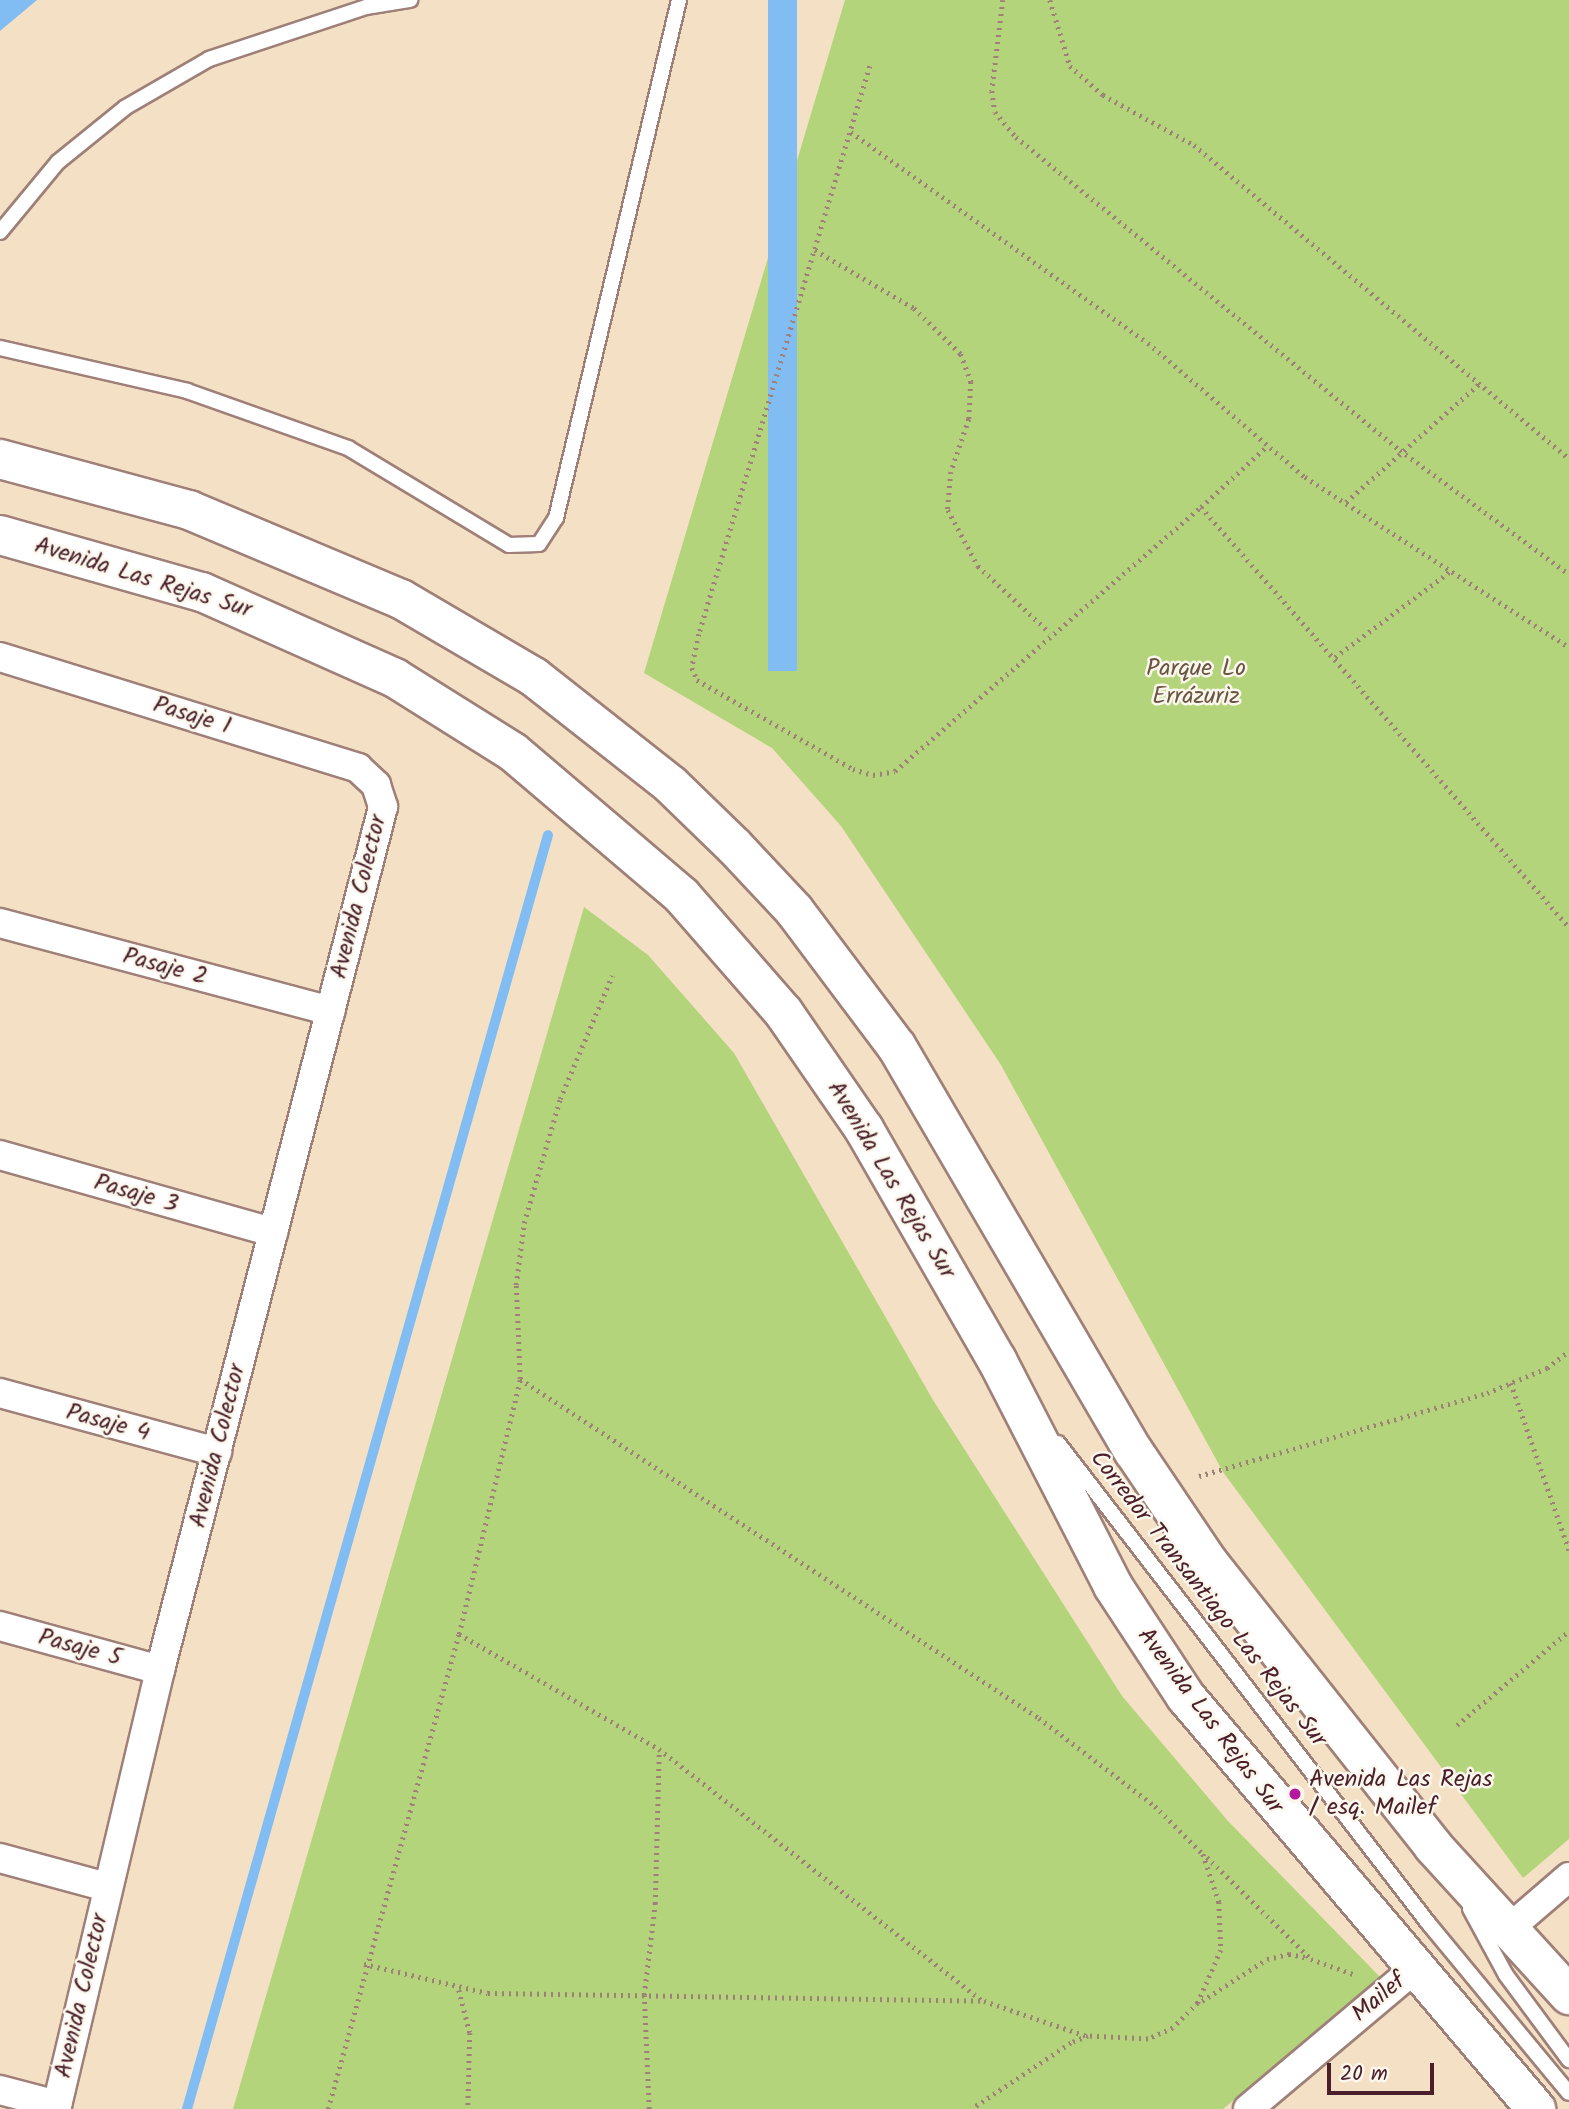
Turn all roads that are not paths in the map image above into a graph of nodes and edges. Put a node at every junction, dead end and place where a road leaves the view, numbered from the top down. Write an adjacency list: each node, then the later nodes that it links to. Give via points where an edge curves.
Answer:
1 (410, 0): 3 (lane, via 366,7 209,59 126,107 58,162)
2 (679, 0): 4 (lane, via 556,518 539,544 509,545 336,444 187,391)
3 (0, 232)
4 (0, 348)
5 (0, 458): 18 (main road, via 189,510 401,599 534,677 605,729 725,837 794,910 897,1047 1109,1410 1194,1542)
6 (0, 535): 13 (main road, Avenida Las Rejas Sur, via 202,592 322,642 455,713 572,796 682,896 784,1013 864,1129)
7 (0, 657): 8 (street, Pasaje 1, via 347,763)
8 (376, 785): 10 (street, Avenida Colector, via 383,818)
9 (0, 923): 10 (street, Pasaje 2)
10 (330, 1011): 12 (street, Avenida Colector)
11 (0, 1155): 12 (street, Pasaje 3)
12 (273, 1232): 15 (street, Avenida Colector)
13 (997, 1360): 23 (main road, Avenida Las Rejas Sur, via 1076,1519 1148,1642 1223,1746); 27 (lane, Corredor Transantiago Las Rejas Sur, via 1429,1924)
14 (0, 1393): 15 (street, Pasaje 4)
15 (217, 1452): 17 (street, Avenida Colector)
16 (0, 1626): 17 (street, Pasaje 5)
17 (160, 1670): 21 (street, Avenida Colector)
18 (1433, 1846): 22 (main road); 25 (lane, via 1506,1975)
19 (0, 1858): 21 (street)
20 (1569, 1877): 22 (street)
21 (107, 1886): 28 (street, Avenida Colector)
22 (1512, 1926): 24 (main road)
23 (1414, 1969): 29 (street, Mailef); 30 (main road, Avenida Las Rejas Sur)
24 (1569, 1995)
25 (1569, 2060)
26 (0, 2090): 28 (street)
27 (1569, 2093)
28 (57, 2107)
29 (1248, 2109)
30 (1536, 2109)

